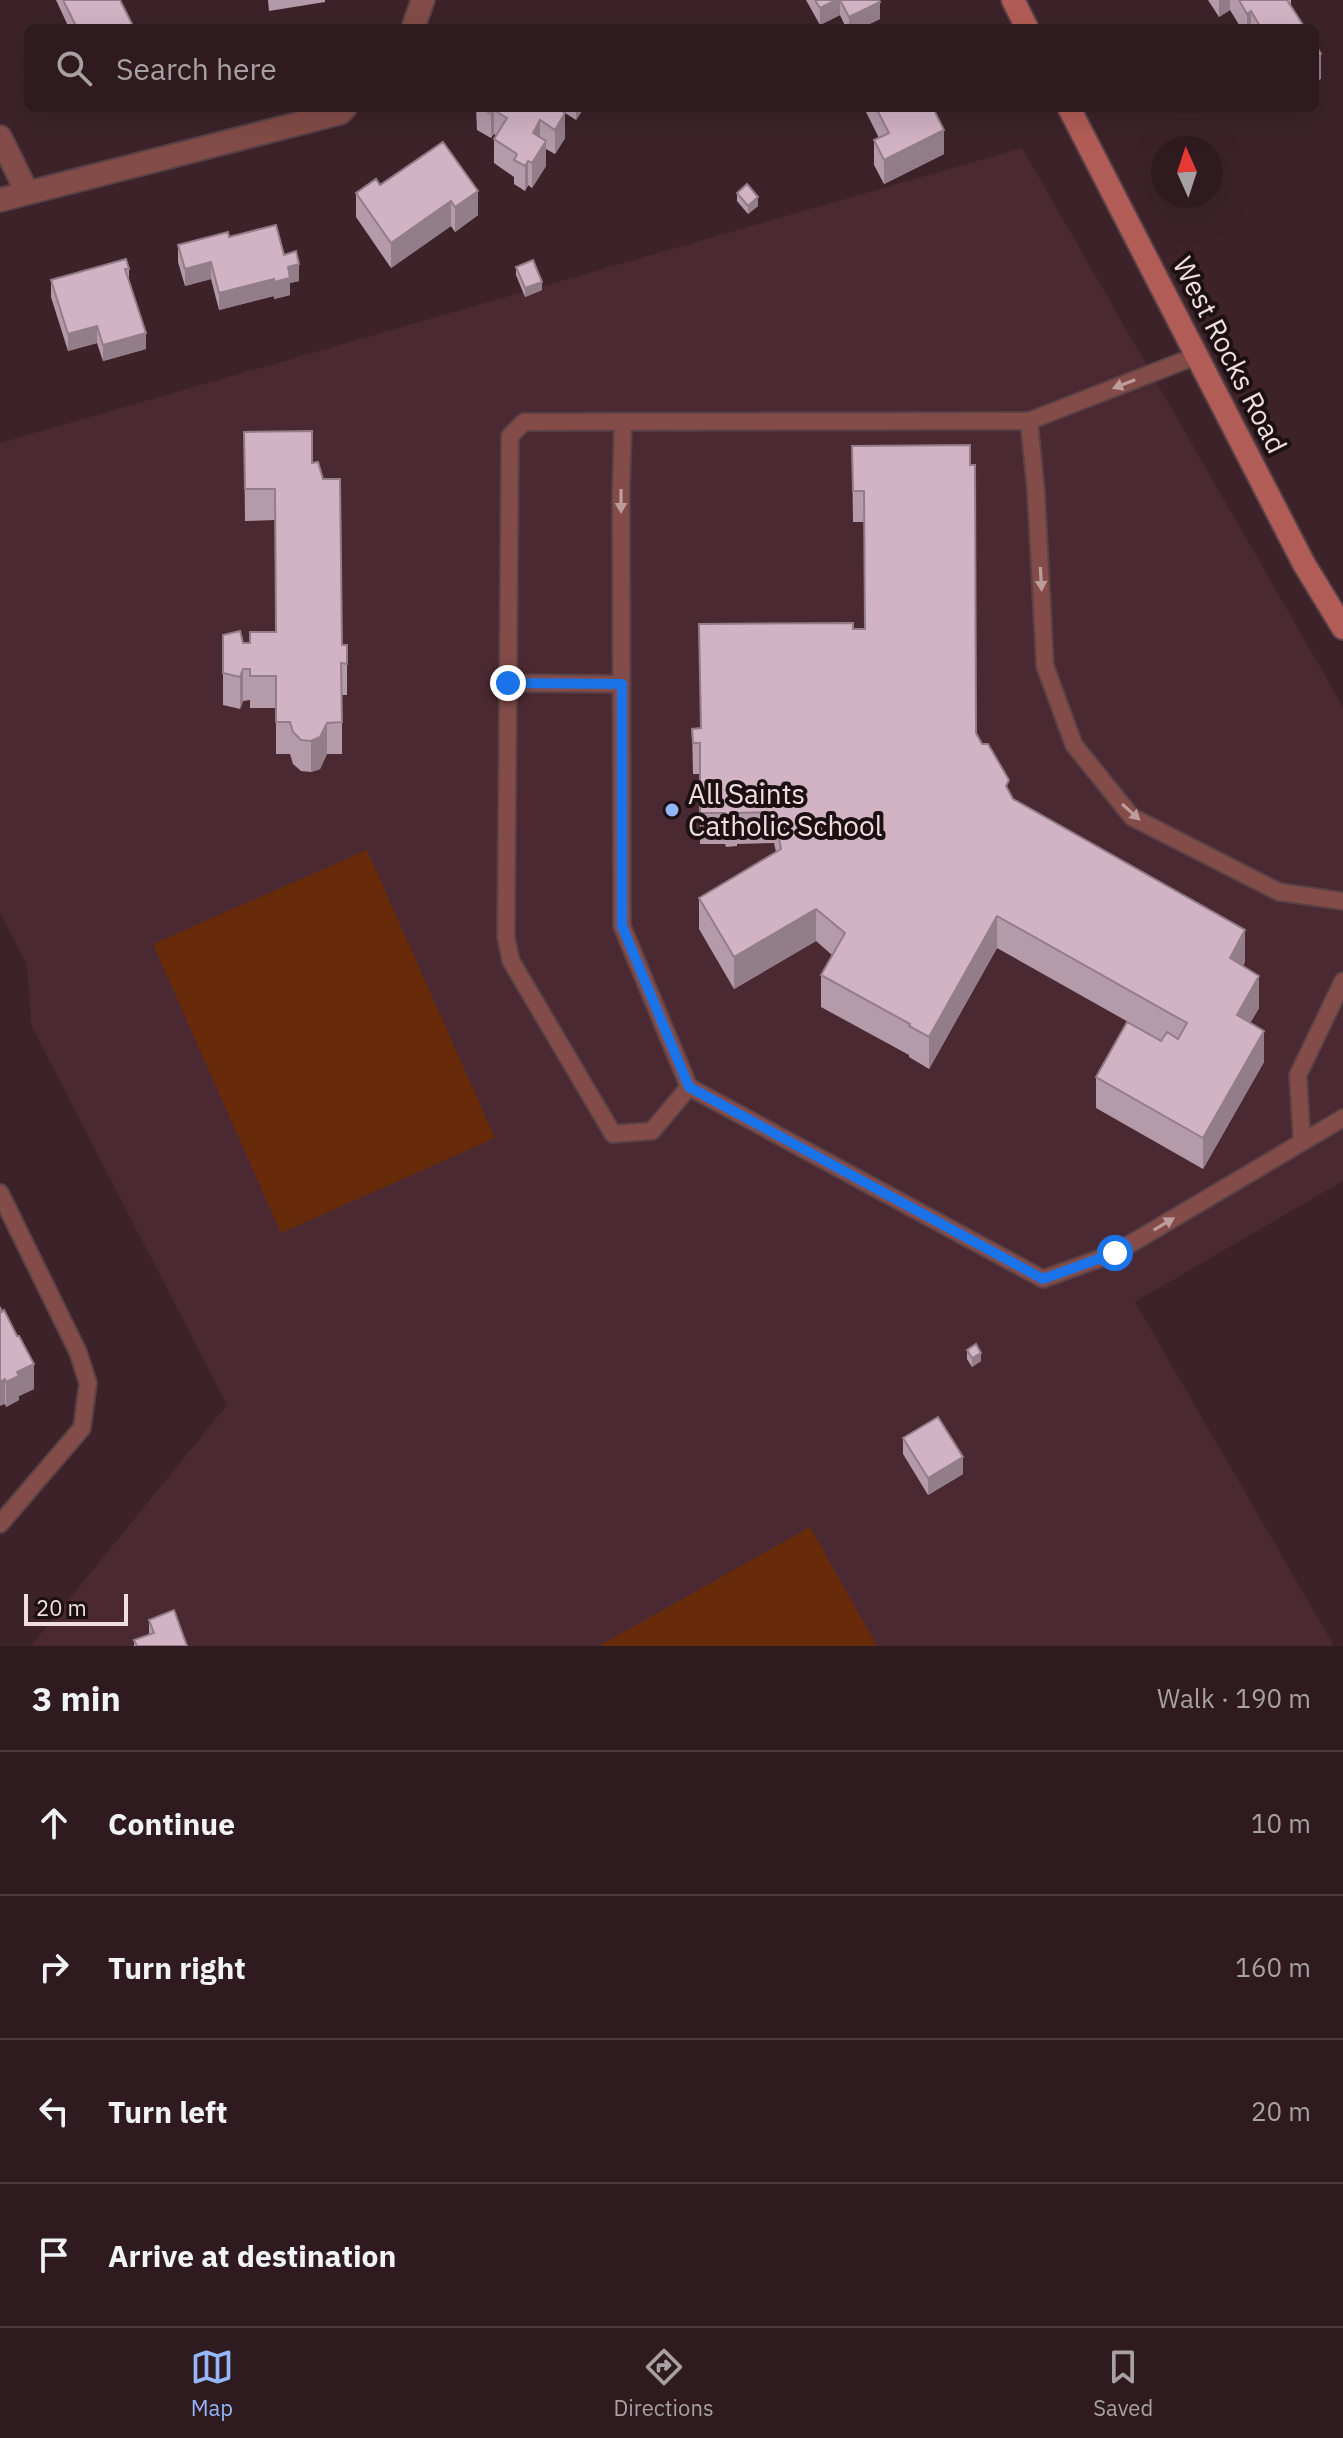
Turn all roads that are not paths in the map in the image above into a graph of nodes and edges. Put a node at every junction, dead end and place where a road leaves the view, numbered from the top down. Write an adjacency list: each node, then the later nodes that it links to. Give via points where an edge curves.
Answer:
1 (423, 0): 3 (street)
2 (1013, 0): 4 (main road)
3 (414, 24)
4 (1025, 24)
5 (341, 112): 8 (street)
6 (1071, 112): 10 (main road, West Rocks Road)
7 (0, 137): 8 (street)
8 (27, 192): 9 (street)
9 (0, 200)
10 (1196, 356): 11 (lane, one-way to 11); 13 (main road, West Rocks Road)
11 (1029, 421): 12 (lane); 16 (lane, one-way to 16, via 1045,666 1074,745 1132,817 1279,892)
12 (623, 423): 14 (lane, via 524,422 510,436); 15 (lane, one-way to 15)
13 (1343, 628)
14 (508, 683): 15 (lane); 18 (lane, via 506,937 511,961 613,1134 652,1131)
15 (622, 684): 18 (lane, via 622,926)
16 (1343, 901)
17 (1343, 981): 20 (lane, via 1298,1075)
18 (689, 1087): 20 (lane, one-way to 20, via 1043,1279 1115,1253)
19 (1343, 1118): 20 (lane)
20 (1302, 1142)
21 (0, 1193): 22 (lane, via 88,1383 82,1428)
22 (0, 1524)

